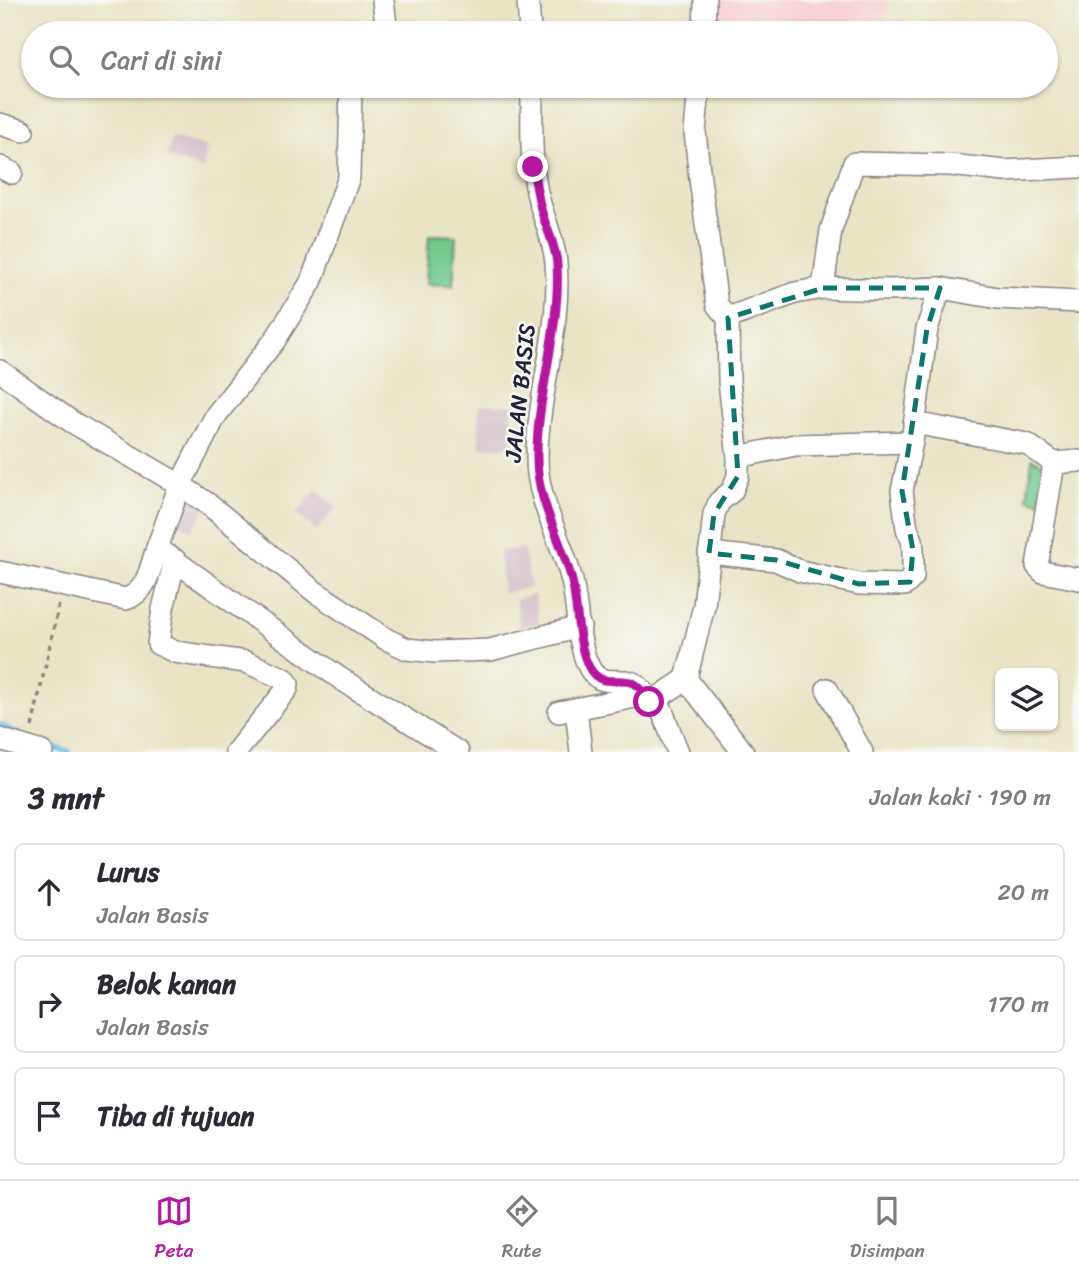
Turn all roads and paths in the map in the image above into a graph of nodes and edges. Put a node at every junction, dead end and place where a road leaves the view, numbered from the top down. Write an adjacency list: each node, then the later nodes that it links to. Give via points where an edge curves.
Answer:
1 (383, 0): 4 (street)
2 (528, 0): 5 (street)
3 (705, 0): 6 (street)
4 (386, 21)
5 (529, 21)
6 (704, 21)
7 (351, 98): 22 (street, via 349,177 311,282 275,340 216,415)
8 (533, 98): 29 (street, JALAN BASIS, via 533,167 557,266 539,426 539,485 565,557)
9 (698, 98): 16 (street, via 695,132 717,305)
10 (0, 124): 11 (street)
11 (23, 131)
12 (1079, 167): 13 (street, via 1004,172 950,164 854,163 831,230)
13 (823, 288): 14 (street); 16 (street, via 794,293)
14 (940, 288): 15 (street, via 998,298); 18 (street, via 927,329)
15 (1079, 302)
16 (728, 318): 19 (street, via 729,382)
17 (0, 372): 22 (street, via 72,422)
18 (913, 433): 19 (street, via 795,445); 21 (street, via 1027,444); 24 (street, via 902,491 913,550 913,577 905,585 859,584 776,560)
19 (738, 457): 24 (street, via 732,491 714,514)
20 (1079, 461): 21 (street)
21 (1054, 463): 27 (street, via 1037,566 1044,572)
22 (180, 485): 23 (street); 29 (street, via 314,591 407,649 490,650)
23 (157, 548): 25 (street); 28 (street, via 145,583 135,596 126,599)
24 (709, 553): 30 (street, via 704,606)
25 (175, 560): 36 (street, via 158,644 175,652 246,663 288,684); 37 (street, via 341,678)
26 (0, 572): 28 (street)
27 (1079, 579)
28 (63, 585): 34 (path)
29 (580, 627): 32 (street, JALAN BASIS, via 591,671 603,680 634,682)
30 (686, 678): 32 (street); 39 (street)
31 (827, 689): 40 (street)
32 (652, 699): 35 (street, via 567,710); 38 (street)
33 (0, 739): 34 (street)
34 (36, 744)
35 (576, 751)
36 (236, 752)
37 (458, 752)
38 (678, 752)
39 (743, 752)
40 (862, 752)

